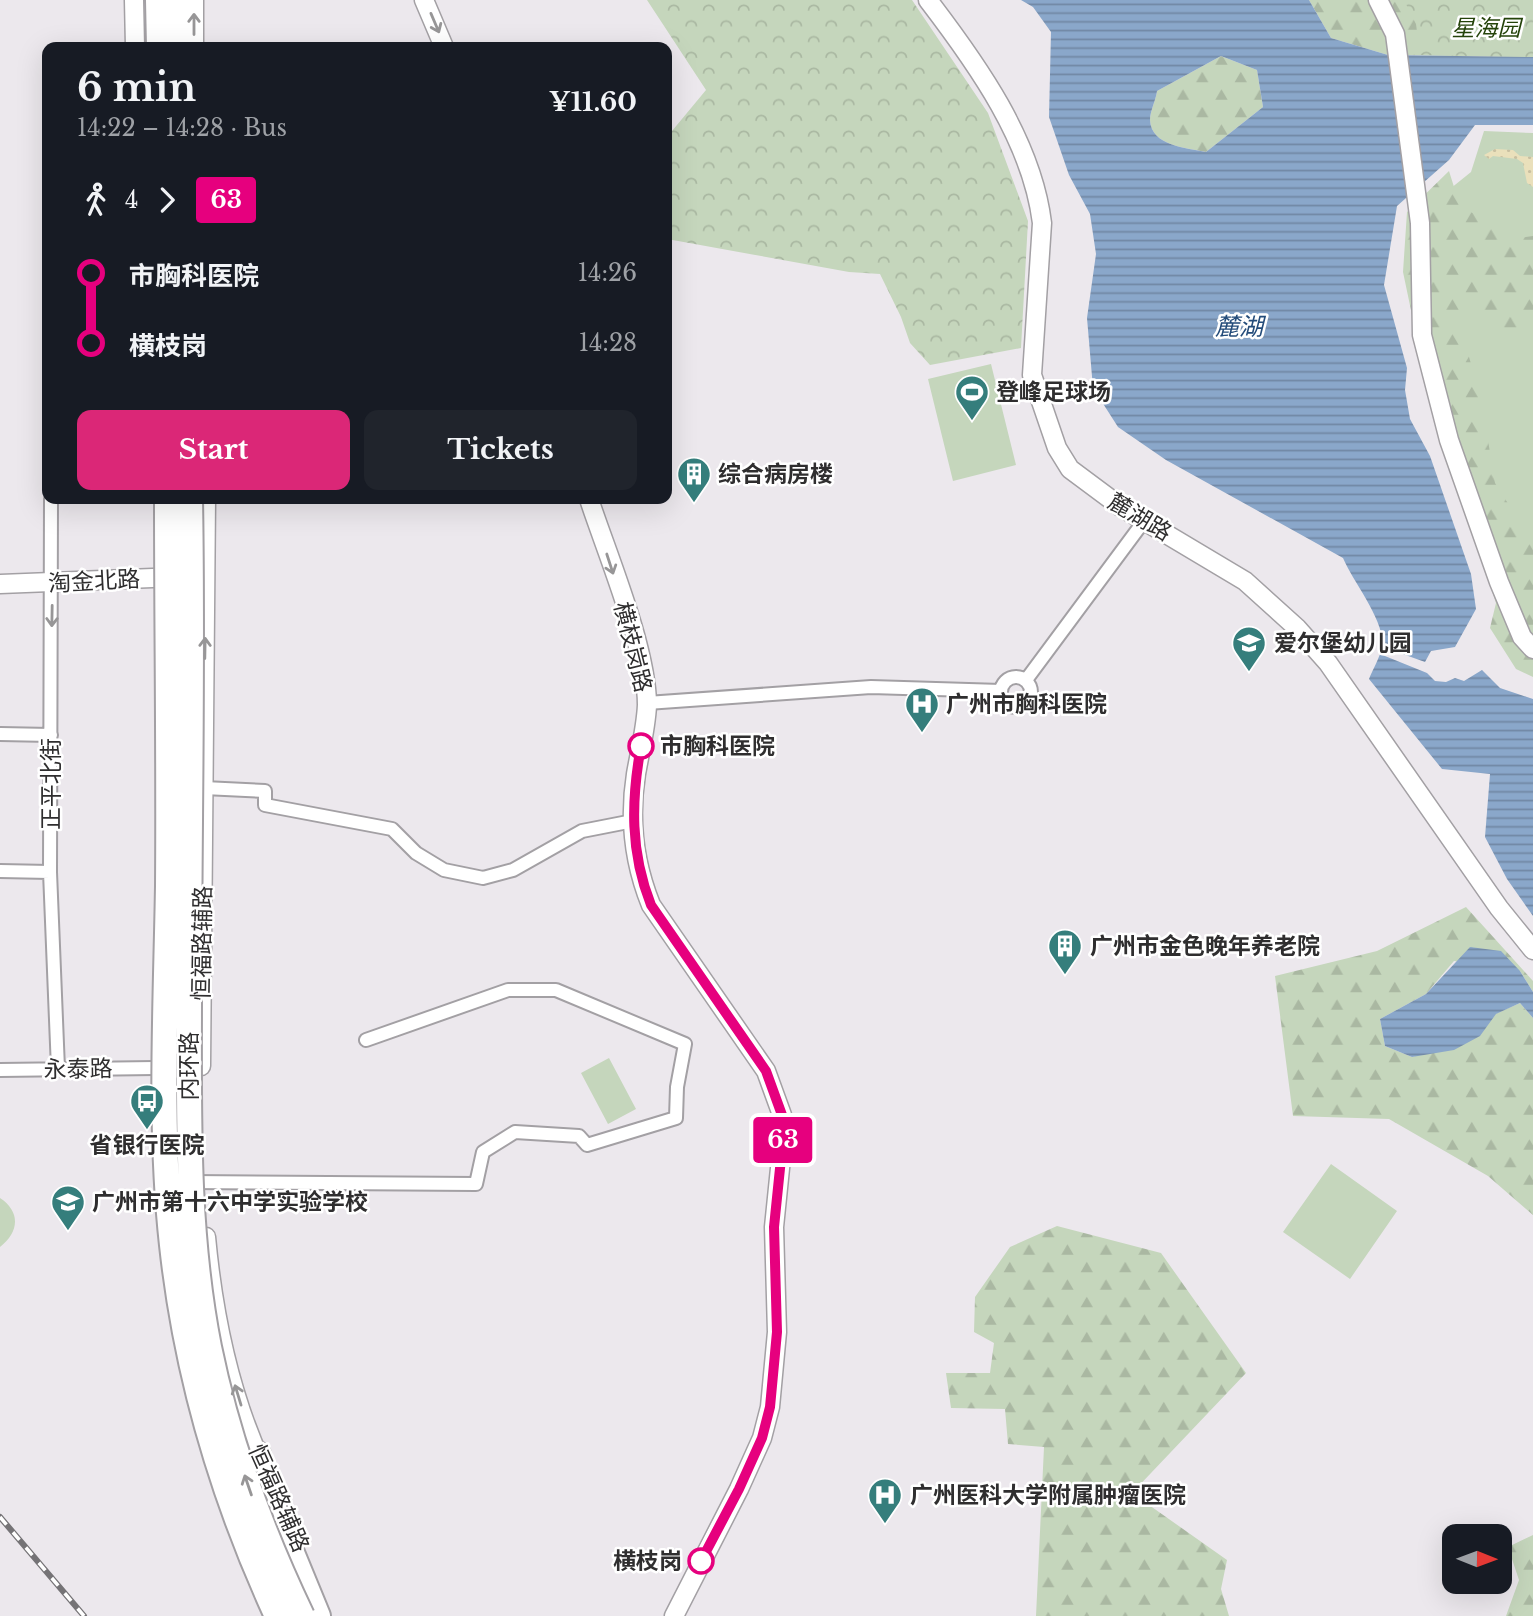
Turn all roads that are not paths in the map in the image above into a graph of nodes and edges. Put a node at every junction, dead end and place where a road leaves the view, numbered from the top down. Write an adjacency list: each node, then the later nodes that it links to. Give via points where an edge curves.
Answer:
1 (134, 0): 9 (main road)
2 (141, 0): 10 (highway)
3 (158, 0): 11 (highway)
4 (178, 0): 12 (highway)
5 (194, 0): 13 (main road, one-way to 5)
6 (424, 0): 14 (main road, one-way to 14)
7 (928, 0): 21 (main road, 麓湖路, via 992,92 1039,202 1032,376 1057,448 1083,482)
8 (1378, 0): 26 (main road, via 1395,34 1420,223 1422,335 1449,440 1499,582 1522,637)
9 (135, 42)
10 (142, 42)
11 (159, 42)
12 (179, 42)
13 (194, 42)
14 (442, 42)
15 (51, 504): 25 (street, 正平北街)
16 (156, 504): 23 (main road, 恒福路辅路)
17 (167, 504): 45 (highway, 内环路, bridge, via 166,1107 172,1242 186,1342 202,1411 241,1531)
18 (190, 504): 46 (highway, 内环路, one-way to 18, bridge, via 257,1512 223,1405 209,1346 193,1234)
19 (206, 504): 32 (main road, 恒福路辅路, one-way to 19)
20 (591, 504): 29 (main road, 横枝岗路, one-way to 29, via 636,645)
21 (1144, 521): 27 (street); 36 (main road, 麓湖路, via 1245,581 1297,628 1328,663)
22 (188, 577): 23 (main road, 淘金北路)
23 (156, 578): 25 (main road, 淘金北路); 38 (main road, 恒福路辅路)
24 (0, 583): 25 (main road, 淘金北路)
25 (52, 584): 31 (street, 正平北街, one-way to 31)
26 (1533, 649)
27 (1026, 681): 28 (street, via 1012,677); 28 (street, via 1030,694 1022,705 1008,704)
28 (1001, 691): 29 (street, via 871,687)
29 (647, 703): 33 (main road, 横枝岗路)
30 (0, 734): 31 (street)
31 (51, 735): 35 (street, 正平北街)
32 (204, 788): 33 (street, via 265,791 265,805 392,830 416,853 444,870 483,878 513,870 582,831); 41 (main road, 恒福路辅路)
33 (633, 821): 49 (main road, 横枝岗路, via 637,860 651,905 766,1071 782,1115 774,1227 777,1332 770,1407 739,1489)
34 (0, 871): 35 (street)
35 (50, 872): 39 (street, 正平北街)
36 (1533, 950)
37 (366, 1040): 41 (street, via 508,990 556,990 685,1044 676,1118 587,1145 579,1136 516,1132 483,1152 476,1184)
38 (155, 1068): 39 (street, 永泰路); 42 (main road, 恒福路辅路)
39 (58, 1069): 40 (street, 永泰路)
40 (0, 1070)
41 (201, 1182): 42 (street); 43 (main road, 恒福路辅路, one-way to 41, via 221,1329)
42 (157, 1183): 44 (main road, 恒福路辅路, via 169,1304 187,1393 229,1533)
43 (258, 1454): 47 (highway, via 276,1514); 48 (main road, 恒福路辅路)
44 (264, 1616)
45 (277, 1616)
46 (302, 1616)
47 (318, 1616)
48 (331, 1616)
49 (674, 1616)

